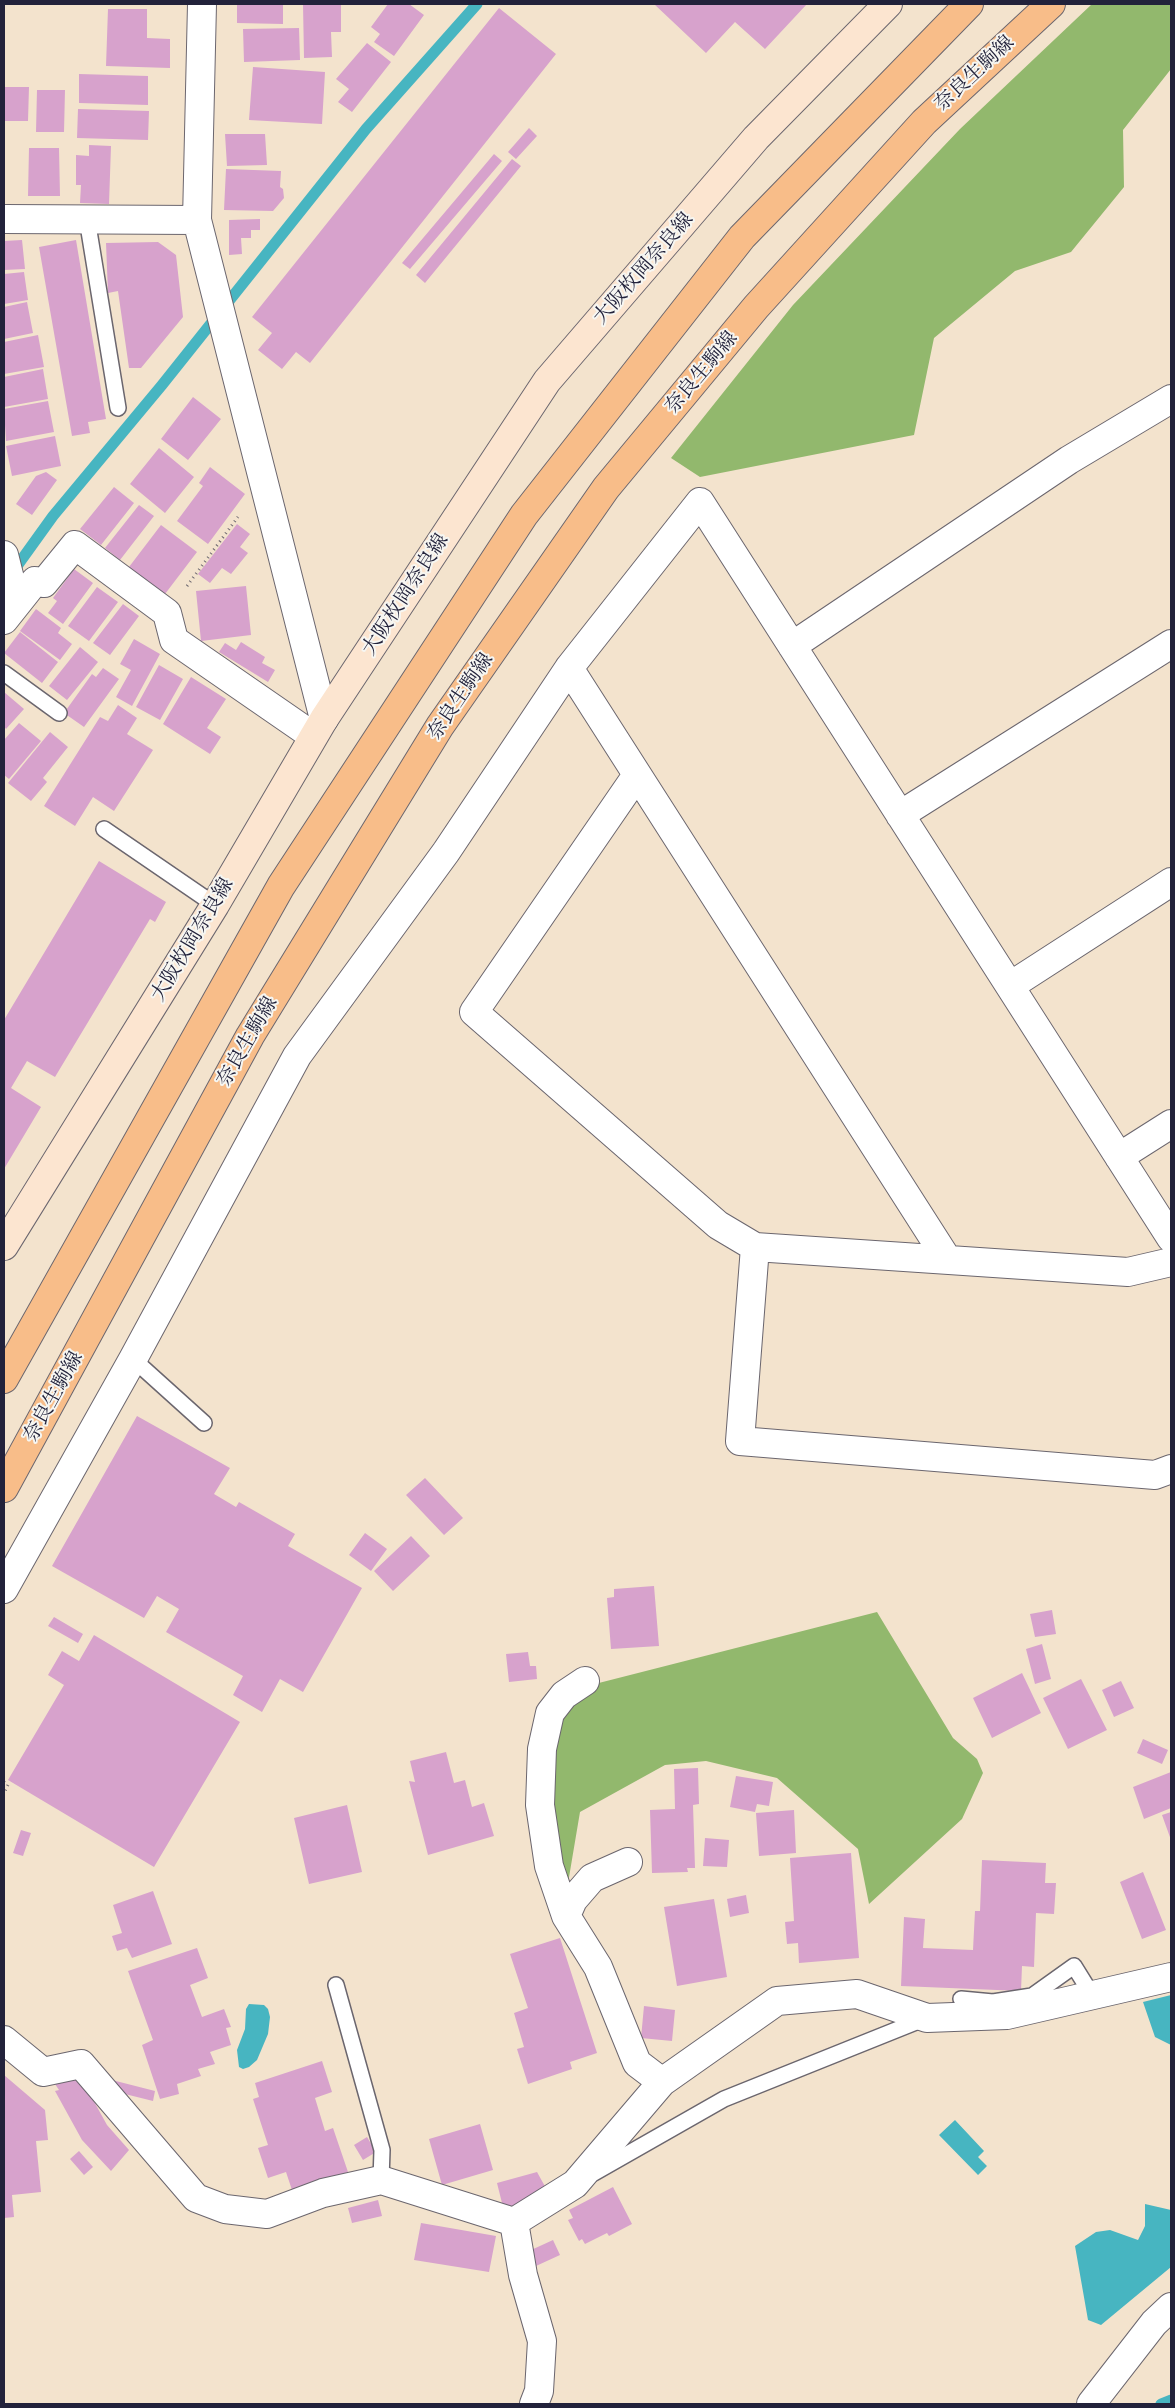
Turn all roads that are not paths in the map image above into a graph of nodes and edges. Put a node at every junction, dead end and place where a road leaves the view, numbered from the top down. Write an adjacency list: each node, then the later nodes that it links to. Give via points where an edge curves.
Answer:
1 (202, 4): 7 (street)
2 (888, 4): 17 (main road, 大阪枚岡奈良線, via 756,138 547,381)
3 (969, 4): 32 (main road, via 742,237 524,515 281,886)
4 (1051, 4): 35 (main road, 奈良生駒線, via 924,122 756,307 606,488 440,726 250,1036)
5 (4, 219): 6 (street)
6 (87, 219): 7 (street); 9 (lane)
7 (198, 220): 17 (street, via 264,481)
8 (1171, 399): 13 (street, via 1061,465)
9 (118, 408)
10 (5, 559): 11 (street)
11 (11, 605): 17 (street, via 35,581 44,583 75,545 167,613 174,640)
12 (1171, 644): 19 (street)
13 (792, 646): 14 (street, via 700,502); 19 (street)
14 (569, 668): 18 (street); 31 (street, via 446,852 297,1056)
15 (4, 673): 16 (lane)
16 (59, 713)
17 (318, 728): 22 (main road, 大阪枚岡奈良線)
18 (637, 775): 28 (street, via 474,1012 718,1225); 29 (street)
19 (900, 815): 23 (street)
20 (104, 829): 22 (lane)
21 (1171, 882): 23 (street)
22 (215, 905): 27 (main road, 大阪枚岡奈良線)
23 (1010, 986): 25 (street)
24 (1171, 1124): 25 (street)
25 (1120, 1157): 26 (street)
26 (1171, 1238)
27 (4, 1246)
28 (755, 1247): 29 (street); 34 (street, via 740,1441 1155,1475)
29 (947, 1259): 30 (street, via 1128,1272)
30 (1171, 1262)
31 (133, 1359): 33 (lane); 36 (street)
32 (4, 1379)
33 (204, 1422)
34 (1171, 1469)
35 (4, 1488)
36 (4, 1589)
37 (585, 1681): 39 (street, via 564,1696 550,1713 542,1749 540,1805 549,1866)
38 (628, 1862): 39 (street, via 592,1878 573,1900)
39 (566, 1916): 46 (street, via 598,1967 637,2063)
40 (1171, 1977): 42 (street)
41 (336, 1985): 47 (lane, via 382,2150)
42 (1092, 1995): 43 (lane, via 1074,1966 1032,1996 993,2002); 44 (street, via 1007,2015)
43 (961, 1998)
44 (927, 2018): 46 (street, via 857,1994 777,2001); 48 (lane, via 724,2099)
45 (4, 2040): 47 (street, via 43,2072 81,2064 196,2198 225,2210 267,2214 323,2194)
46 (662, 2082): 48 (street)
47 (381, 2180): 49 (street)
48 (575, 2184): 49 (street)
49 (514, 2222): 51 (street, via 523,2275 542,2341)
50 (1171, 2307): 52 (street, via 1154,2323)
51 (534, 2404)
52 (1092, 2404)

